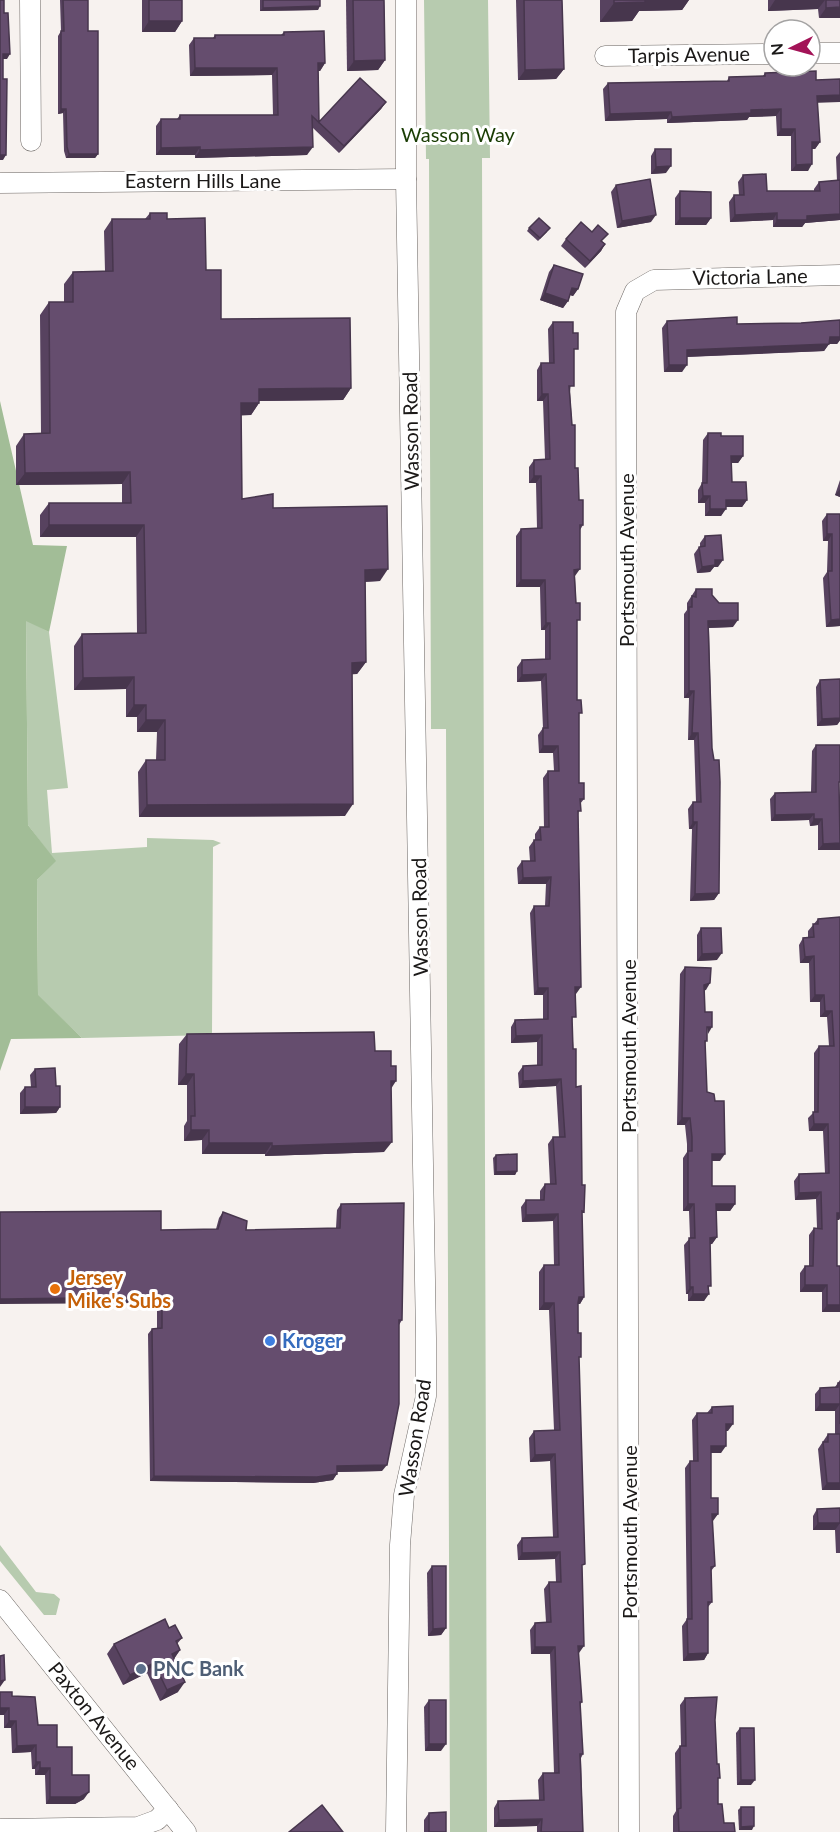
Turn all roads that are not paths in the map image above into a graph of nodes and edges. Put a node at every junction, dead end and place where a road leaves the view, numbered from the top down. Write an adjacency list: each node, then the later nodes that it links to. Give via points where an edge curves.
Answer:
1 (30, 0): 7 (street)
2 (406, 0): 8 (street, Wasson Road)
3 (822, 53): 4 (street)
4 (840, 53)
5 (762, 54): 6 (street, Tarpis Avenue)
6 (605, 56)
7 (31, 141)
8 (406, 179): 9 (street, Eastern Hills Lane); 16 (street, Wasson Road, via 426,1396 404,1496 400,1545)
9 (0, 183)
10 (840, 275): 11 (street, Victoria Lane)
11 (660, 279): 17 (street, Portsmouth Avenue, via 634,291 626,312)
12 (0, 1600): 13 (street, Paxton Avenue)
13 (168, 1809): 14 (street, via 157,1820 138,1827); 15 (street, Paxton Avenue)
14 (0, 1829)
15 (186, 1832)
16 (396, 1832)
17 (629, 1832)

